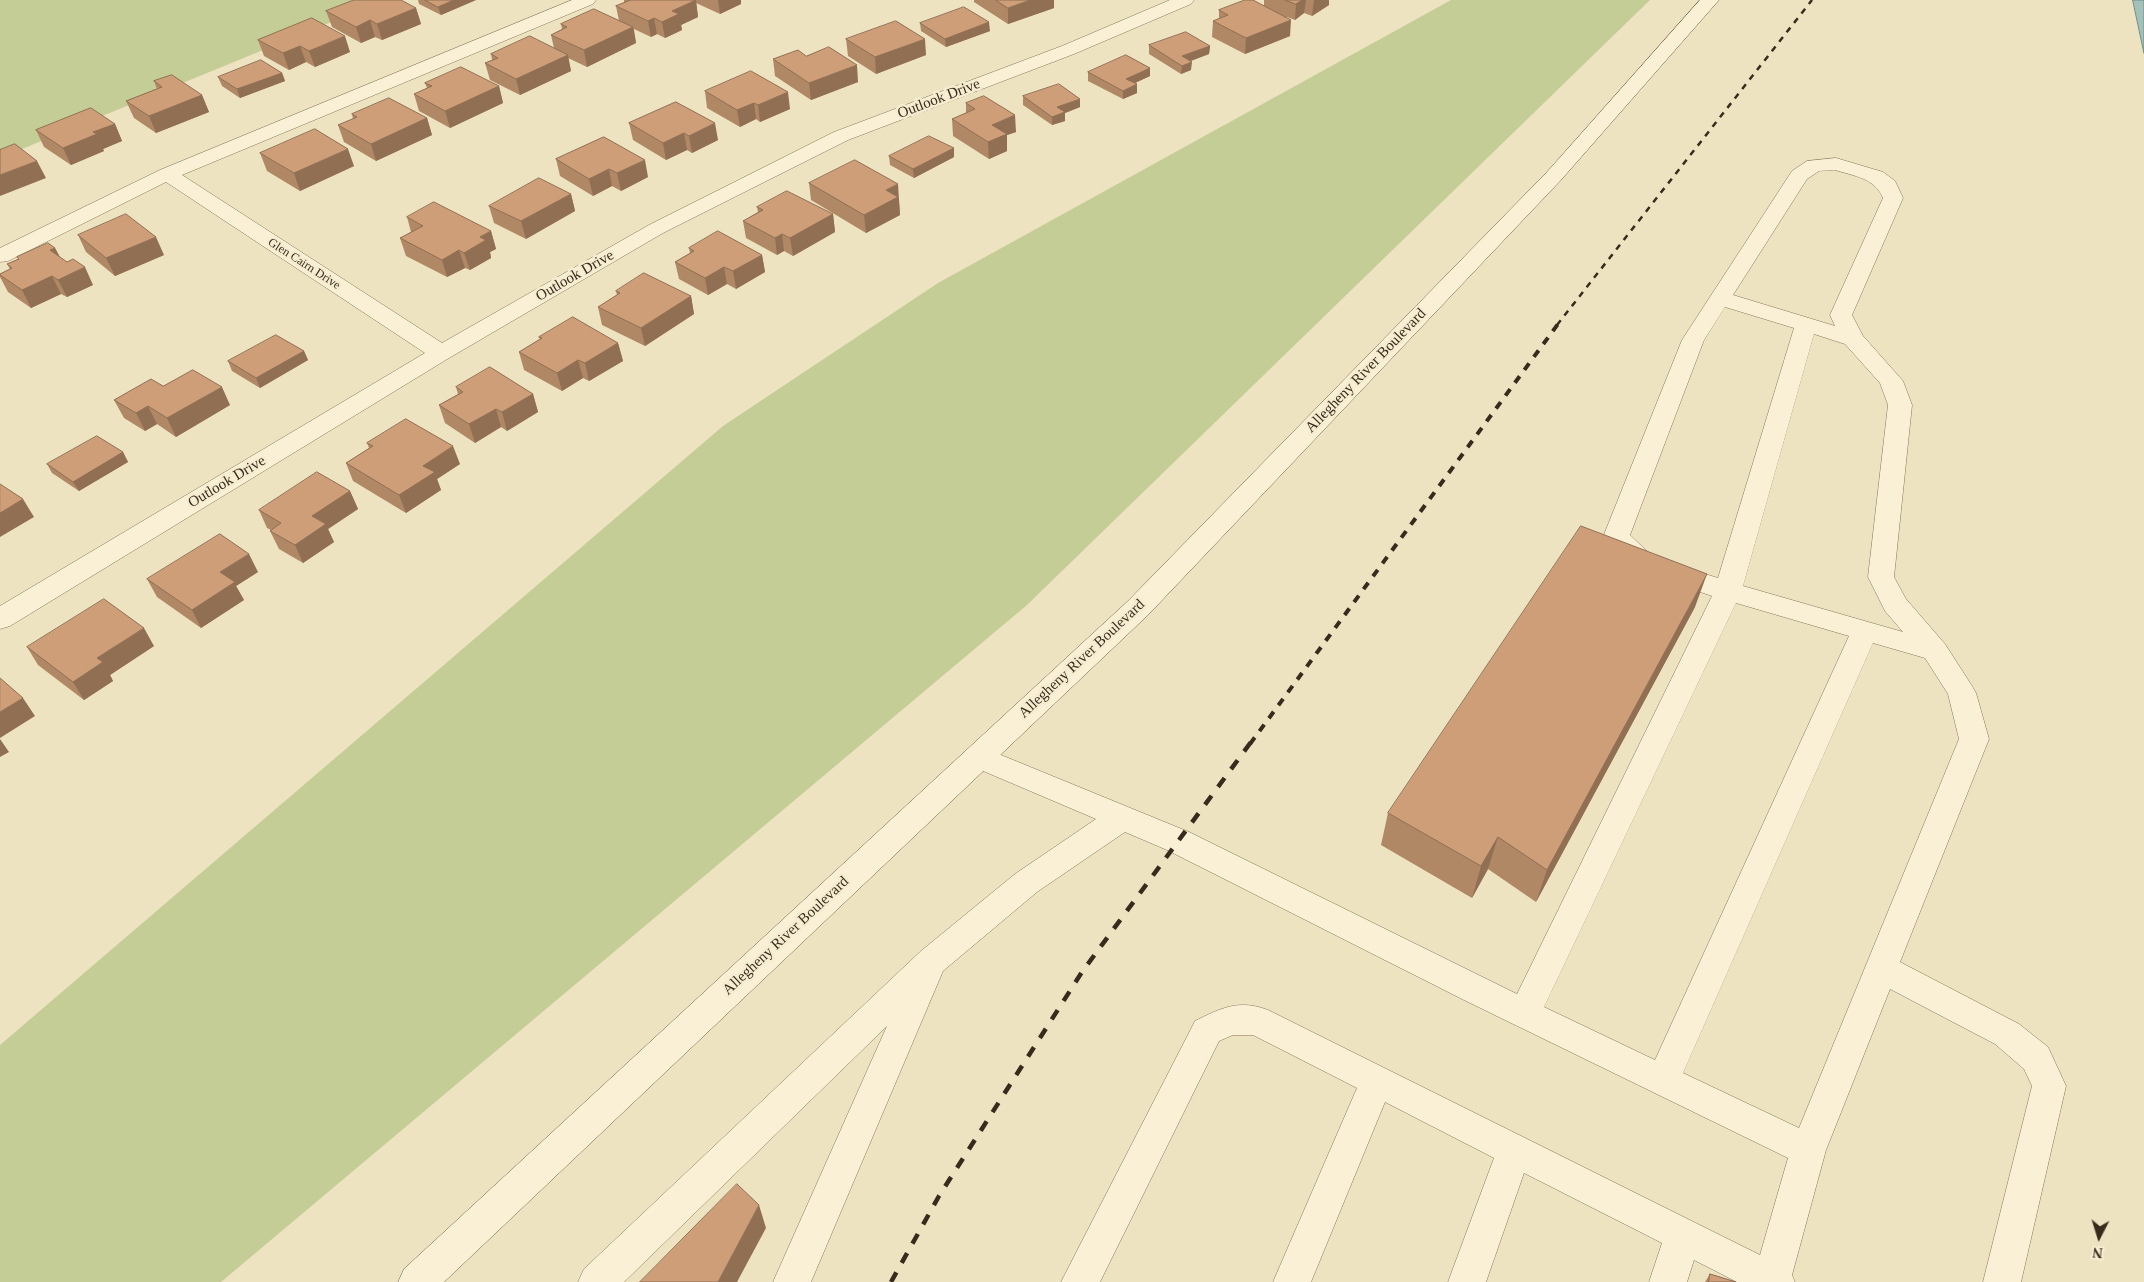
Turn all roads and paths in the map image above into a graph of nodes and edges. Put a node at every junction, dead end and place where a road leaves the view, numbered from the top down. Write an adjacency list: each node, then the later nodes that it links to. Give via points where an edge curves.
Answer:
1 (587, 0): 4 (street)
2 (1185, 0): 9 (street, Outlook Drive, via 1068,50 841,136 656,229)
3 (1710, 0): 14 (street, Allegheny River Boulevard, via 1554,176 1151,594)
4 (167, 174): 5 (street); 9 (street, Glen Cairn Drive)
5 (0, 256)
6 (1719, 298): 7 (street); 8 (street, via 1799,175 1814,165 1836,164 1876,176 1888,184 1893,198 1841,315); 10 (street, via 1693,340 1616,537 1645,564)
7 (1806, 324): 8 (street); 10 (street)
8 (1853, 339): 13 (street, via 1891,381 1900,405 1881,577 1895,604)
9 (441, 353): 11 (street, Outlook Drive)
10 (1728, 591): 12 (street); 18 (street)
11 (0, 619)
12 (1864, 630): 13 (street); 19 (street)
13 (1935, 651): 17 (street, via 1962,693 1974,739)
14 (979, 756): 15 (street); 25 (street, Allegheny River Boulevard)
15 (1122, 818): 16 (street, via 1026,882); 18 (street, via 1178,841)
16 (932, 961): 26 (street); 27 (street)
17 (1881, 968): 22 (street); 32 (street, via 2007,1034 2036,1058 2049,1086)
18 (1524, 1013): 19 (street)
19 (1663, 1080): 22 (street)
20 (1376, 1081): 21 (street); 28 (street, via 1256,1020 1230,1020 1207,1031); 29 (street)
21 (1514, 1150): 23 (street); 30 (street)
22 (1808, 1150): 24 (street)
23 (1683, 1235): 24 (street); 31 (street)
24 (1774, 1281)
25 (418, 1282)
26 (597, 1282)
27 (792, 1282)
28 (1080, 1282)
29 (1292, 1282)
30 (1467, 1282)
31 (1668, 1282)
32 (2002, 1282)

